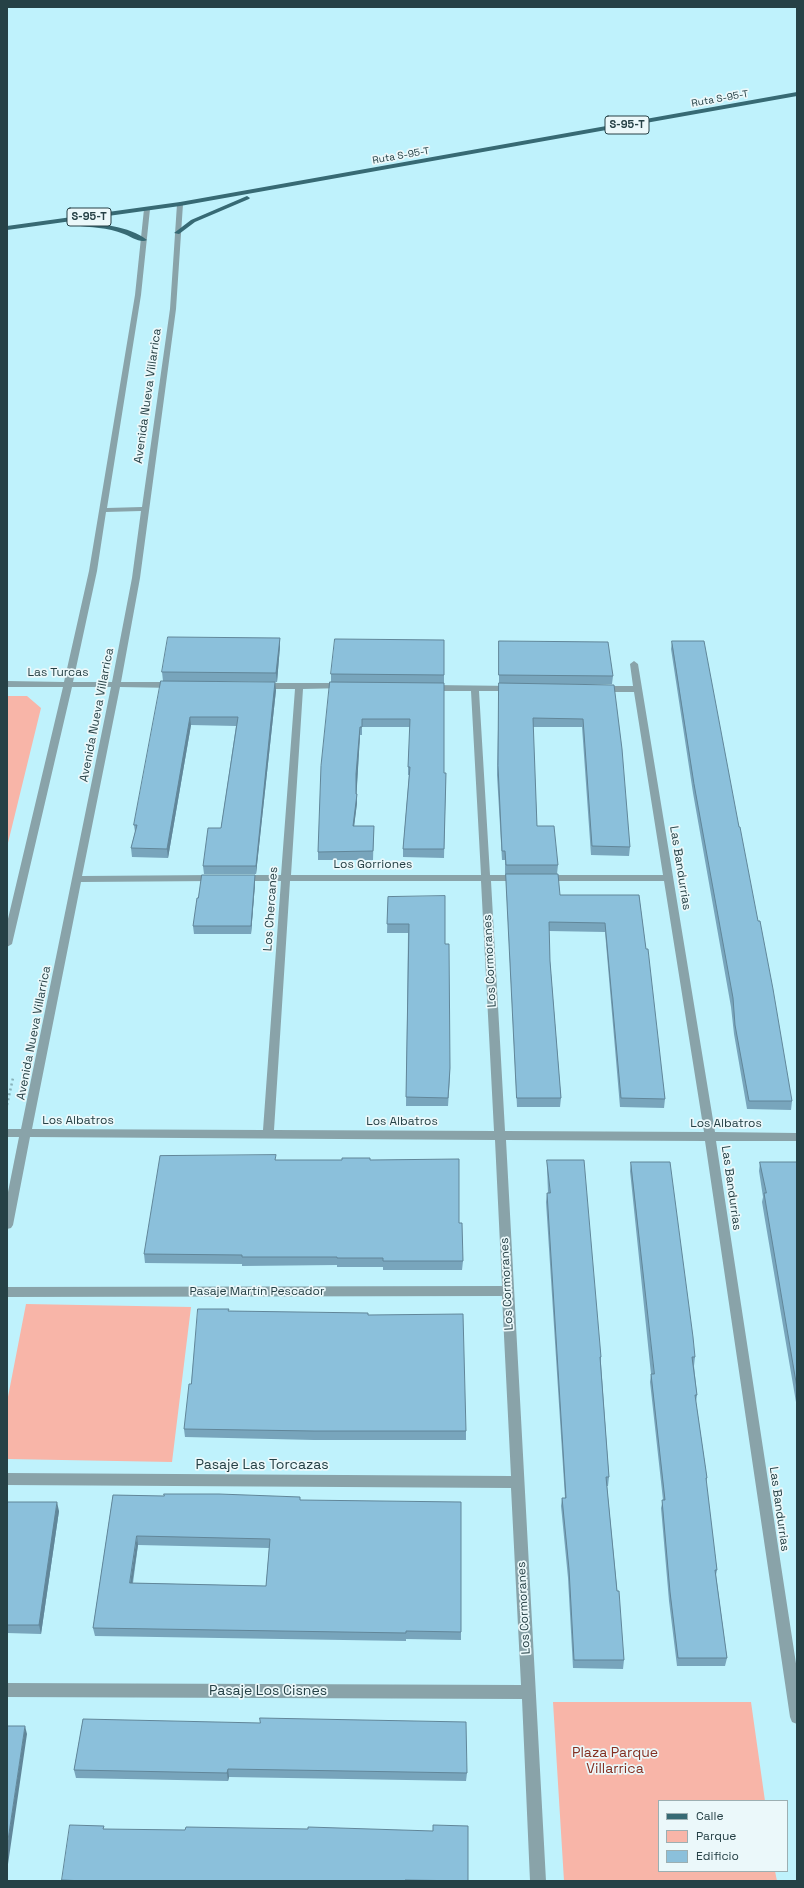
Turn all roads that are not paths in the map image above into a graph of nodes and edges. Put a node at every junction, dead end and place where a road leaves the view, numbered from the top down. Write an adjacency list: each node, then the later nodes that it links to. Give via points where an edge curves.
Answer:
1 (797, 94): 2 (main road, Ruta S-95-T / S-95-T)
2 (281, 186): 3 (main road, Ruta S-95-T / S-95-T); 7 (main road, via 214,211 193,221)
3 (180, 204): 4 (main road, Ruta S-95-T / S-95-T); 7 (street, Avenida Nueva Villarrica)
4 (148, 209): 5 (main road, Ruta S-95-T / S-95-T); 8 (street, Avenida Nueva Villarrica)
5 (30, 225): 6 (main road, Ruta S-95-T / S-95-T); 8 (main road, via 82,224 111,227 122,229)
6 (7, 228)
7 (177, 233): 9 (street, Avenida Nueva Villarrica, via 173,309)
8 (144, 240): 10 (street, Avenida Nueva Villarrica, via 138,295)
9 (146, 509): 10 (street); 14 (street, Avenida Nueva Villarrica)
10 (103, 510): 13 (street, Avenida Nueva Villarrica, via 93,571)
11 (634, 664): 23 (street, Las Bandurrias)
12 (7, 684): 13 (street, Las Turcas)
13 (68, 684): 14 (street, Las Turcas); 28 (street, Avenida Nueva Villarrica)
14 (116, 685): 15 (street, Las Turcas); 24 (street, Avenida Nueva Villarrica)
15 (180, 686)
16 (252, 686): 17 (street)
17 (299, 686): 18 (street); 25 (street, Los Chercanes)
18 (355, 687)
19 (427, 687): 20 (street)
20 (474, 688): 21 (street); 26 (street, Los Cormoranes)
21 (521, 688)
22 (591, 689): 23 (street)
23 (638, 689): 27 (street, Las Bandurrias)
24 (77, 878): 25 (street, Los Gorriones); 30 (street, Avenida Nueva Villarrica)
25 (286, 878): 26 (street, Los Gorriones); 31 (street, Los Chercanes)
26 (485, 878): 27 (street, Los Gorriones); 32 (street, Los Cormoranes)
27 (668, 878): 33 (street, Las Bandurrias)
28 (7, 944)
29 (7, 1133): 30 (street, Los Albatros)
30 (27, 1134): 31 (street, Los Albatros); 35 (street, Avenida Nueva Villarrica)
31 (268, 1134): 32 (street, Los Albatros)
32 (500, 1136): 33 (street, Los Albatros); 36 (street, Los Cormoranes)
33 (710, 1136): 34 (street, Los Albatros); 42 (street, Las Bandurrias)
34 (797, 1137)
35 (7, 1225)
36 (508, 1291): 37 (street, Pasaje Martín Pescador); 39 (street, Los Cormoranes)
37 (7, 1292)
38 (7, 1479): 39 (street, Pasaje Las Torcazas)
39 (517, 1482): 41 (street, Los Cormoranes)
40 (7, 1690): 41 (street, Pasaje Los Cisnes)
41 (528, 1692): 43 (street, Los Cormoranes)
42 (797, 1717)
43 (538, 1881)

